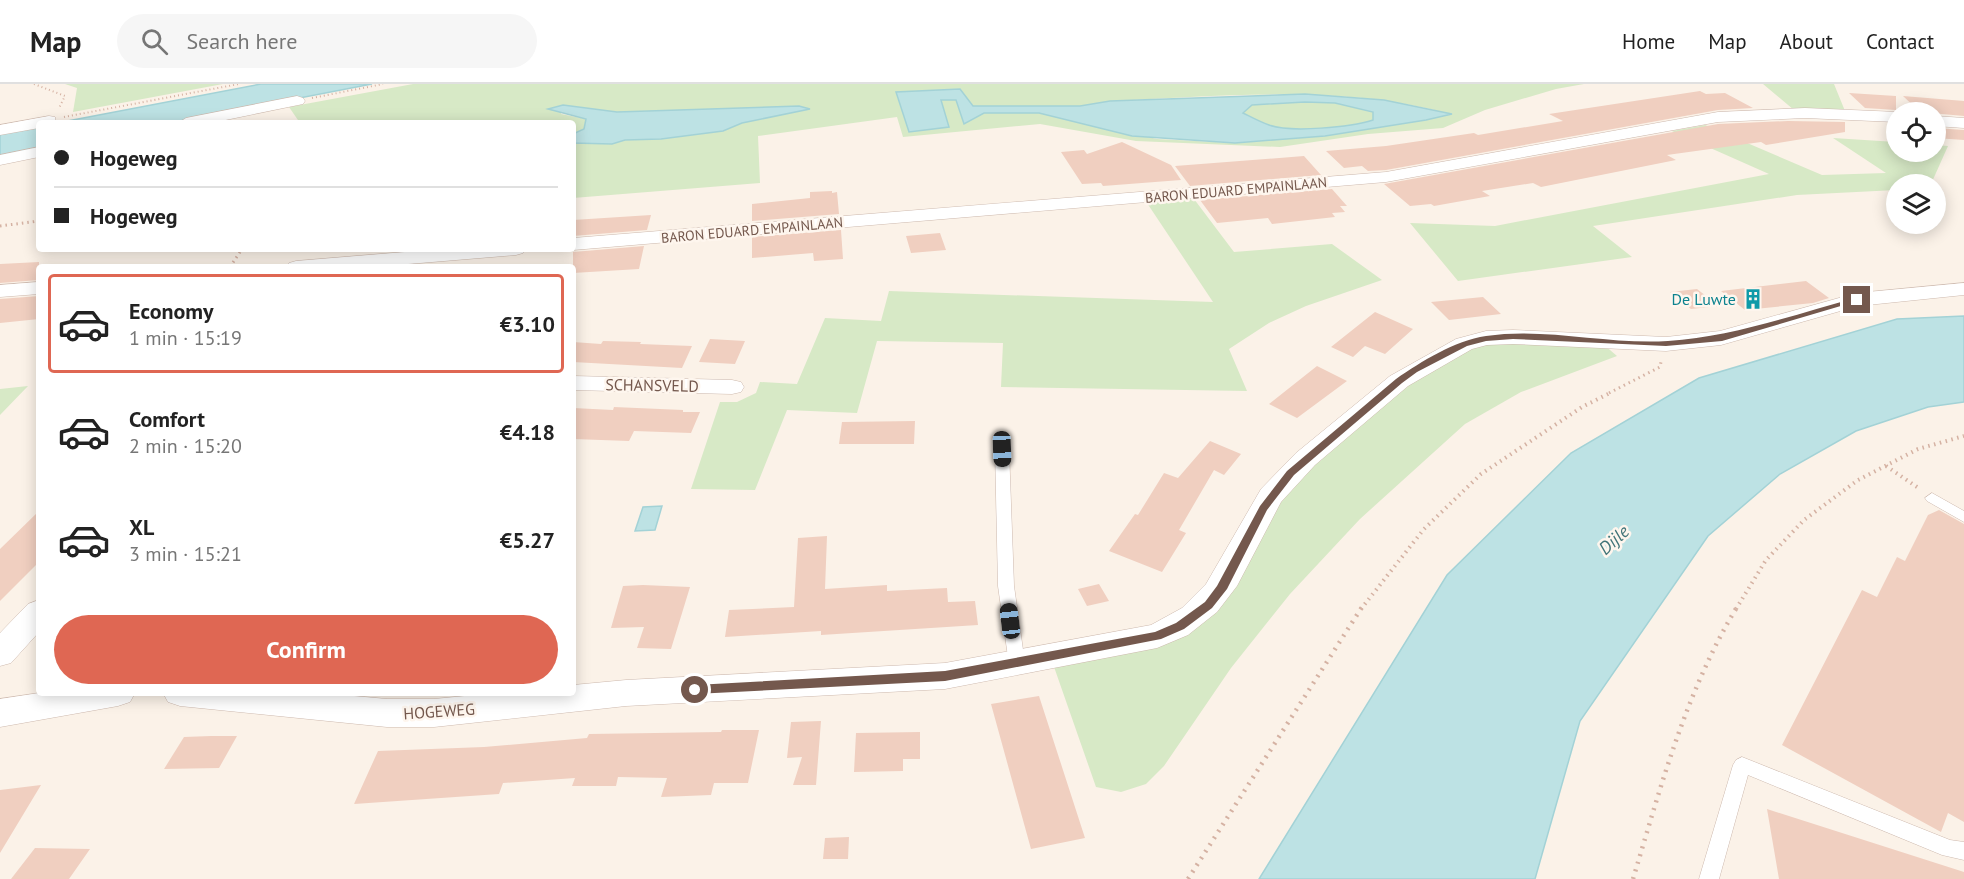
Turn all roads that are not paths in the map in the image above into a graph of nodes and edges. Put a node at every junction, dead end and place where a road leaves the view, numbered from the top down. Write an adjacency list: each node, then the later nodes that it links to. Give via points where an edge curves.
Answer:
1 (297, 101): 3 (street)
2 (1886, 117): 10 (street, BARON EDUARD EMPAINLAAN, via 1805,113 1718,117 1386,177)
3 (201, 120)
4 (1946, 122): 6 (street)
5 (36, 123): 7 (street)
6 (1964, 123)
7 (0, 130)
8 (36, 153): 9 (street)
9 (0, 160)
10 (576, 244)
11 (479, 252): 12 (street)
12 (333, 264)
13 (36, 288): 15 (street)
14 (1964, 289): 23 (street, HOGEWEG, via 1857,300 1722,338 1666,344 1513,337 1464,344 1399,381 1290,473 1263,509 1221,589 1194,616 1157,636)
15 (0, 291)
16 (576, 383): 17 (street, SCHANSVELD)
17 (732, 387)
18 (1002, 449): 23 (lane, via 1006,586)
19 (1932, 498): 20 (lane)
20 (1964, 517)
21 (36, 615): 22 (street)
22 (0, 654)
23 (1017, 664): 25 (street, HOGEWEG, via 945,676 626,693 407,714)
24 (100, 696): 26 (street)
25 (212, 696)
26 (0, 713)
27 (1964, 851): 28 (lane, via 1949,849 1742,765)
28 (1709, 879)

